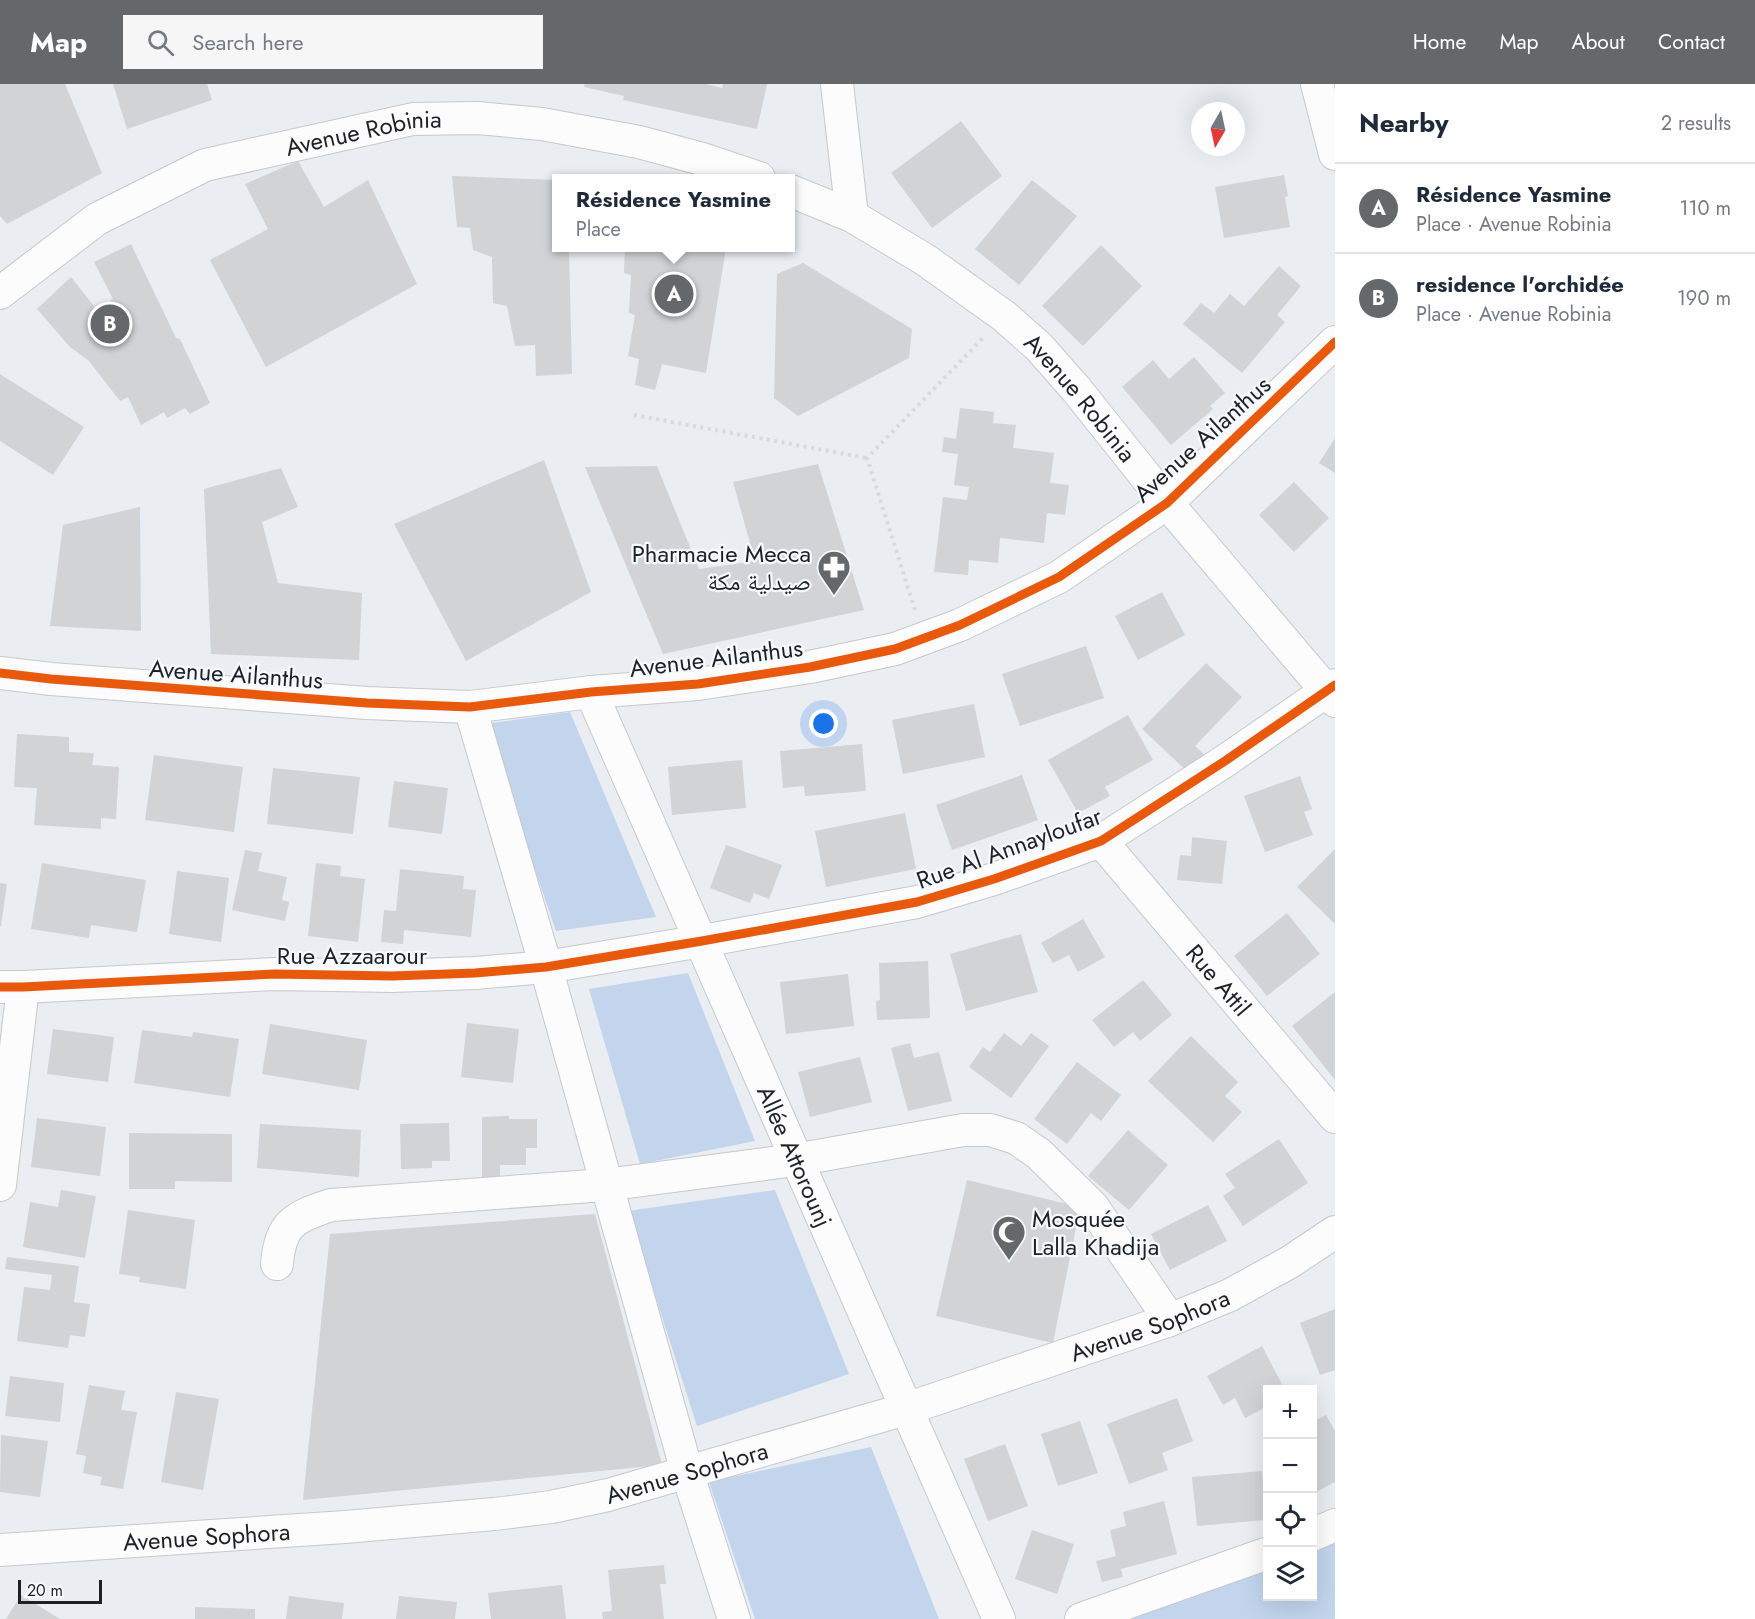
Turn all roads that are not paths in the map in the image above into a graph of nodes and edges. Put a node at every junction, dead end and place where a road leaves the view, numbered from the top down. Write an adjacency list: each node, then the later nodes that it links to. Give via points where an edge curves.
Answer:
1 (837, 84): 6 (street)
2 (1317, 84): 3 (street)
3 (1335, 154)
4 (747, 174): 7 (street, Avenue Robinia, via 639,142 542,124 478,118 413,118 205,165 97,219)
5 (795, 193): 6 (street, Avenue Robinia)
6 (852, 216): 9 (street, Avenue Robinia, via 1004,316 1039,347)
7 (0, 293)
8 (1335, 342): 9 (street, Avenue Ailanthus)
9 (1167, 504): 11 (street, Avenue Ailanthus, via 1059,577 960,625 895,649 698,684); 12 (street, Avenue Robinia)
10 (0, 673): 13 (street, Avenue Ailanthus, via 367,704)
11 (591, 692): 13 (street, Avenue Ailanthus); 15 (street, Allée Attorounj)
12 (1332, 692): 14 (street, Rue Al Annayloufar)
13 (470, 707): 16 (street)
14 (1101, 841): 15 (street, Rue Al Annayloufar, via 917,902); 18 (street, Rue Attil)
15 (702, 941): 16 (street, Rue Azzaarour); 19 (street, Allée Attorounj)
16 (546, 967): 17 (street, Rue Azzaarour, via 475,974 275,974); 21 (street)
17 (11, 987): 20 (street)
18 (1335, 1117)
19 (795, 1160): 21 (street); 24 (street, via 963,1130 990,1130 1016,1138 1039,1154 1093,1207); 25 (street, Allée Attorounj)
20 (0, 1185)
21 (605, 1185): 23 (street, via 331,1205 306,1213 288,1225 280,1241); 26 (street)
22 (1335, 1232): 24 (street, Avenue Sophora, via 1230,1295)
23 (277, 1264)
24 (1170, 1320): 25 (street, Avenue Sophora)
25 (906, 1408): 26 (street, Avenue Sophora); 32 (street, Allée Attorounj)
26 (687, 1472): 29 (street, Avenue Sophora, via 608,1495 494,1514); 31 (street)
27 (1335, 1526): 28 (street)
28 (1317, 1533)
29 (0, 1550)
30 (1263, 1555): 33 (street)
31 (734, 1619)
32 (999, 1619)
33 (1081, 1619)

